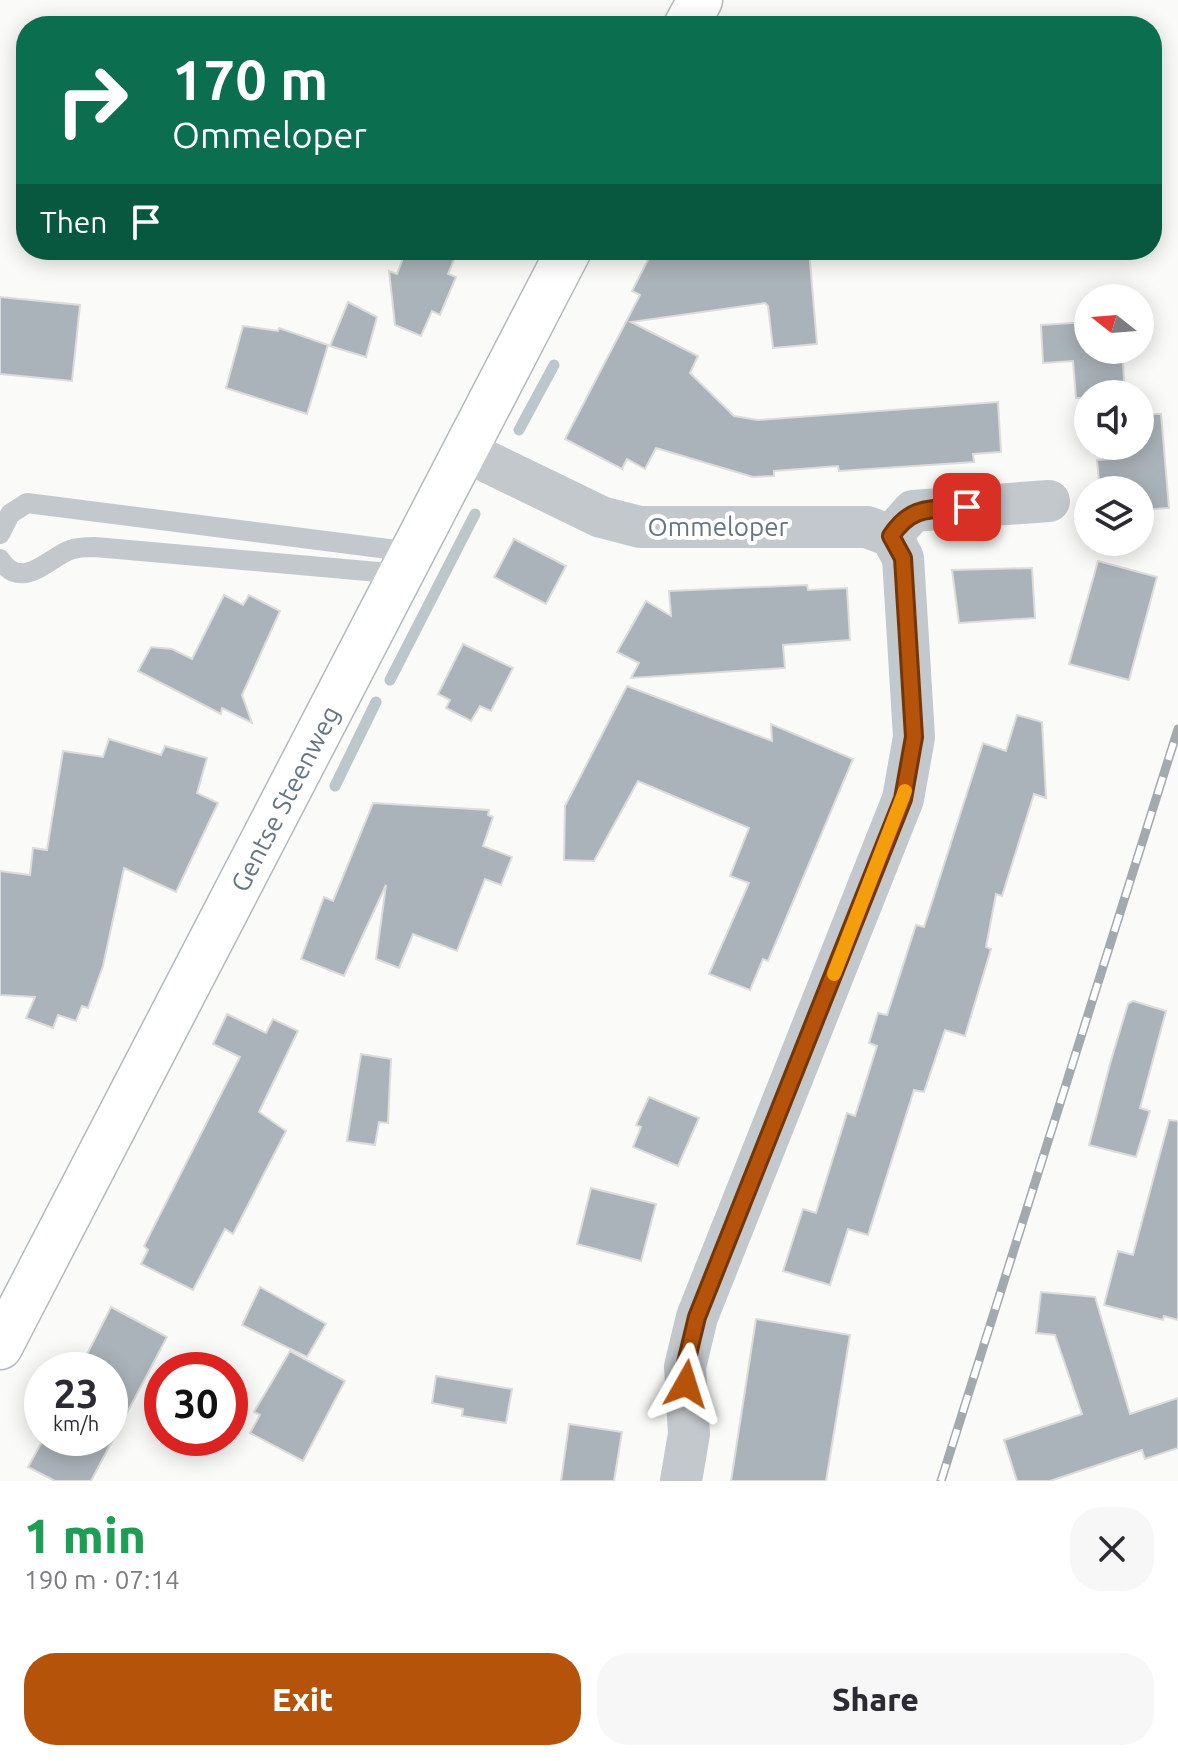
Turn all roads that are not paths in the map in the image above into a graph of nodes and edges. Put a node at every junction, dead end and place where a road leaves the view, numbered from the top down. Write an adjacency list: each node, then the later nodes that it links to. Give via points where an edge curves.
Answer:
1 (564, 260): 2 (street, Gentse Steenweg)
2 (465, 451): 5 (street, Ommeloper, via 601,517 640,527 867,527); 7 (street, Gentse Steenweg)
3 (1049, 501): 5 (street, via 913,511)
4 (0, 534): 7 (lane, via 10,514 27,503)
5 (891, 536): 9 (street, via 903,558 914,737 910,768 903,799 697,1317 685,1367 689,1434)
6 (0, 559): 7 (lane, via 25,574 73,549 95,547)
7 (406, 563): 8 (street, Gentse Steenweg)
8 (0, 1347)
9 (681, 1481)

